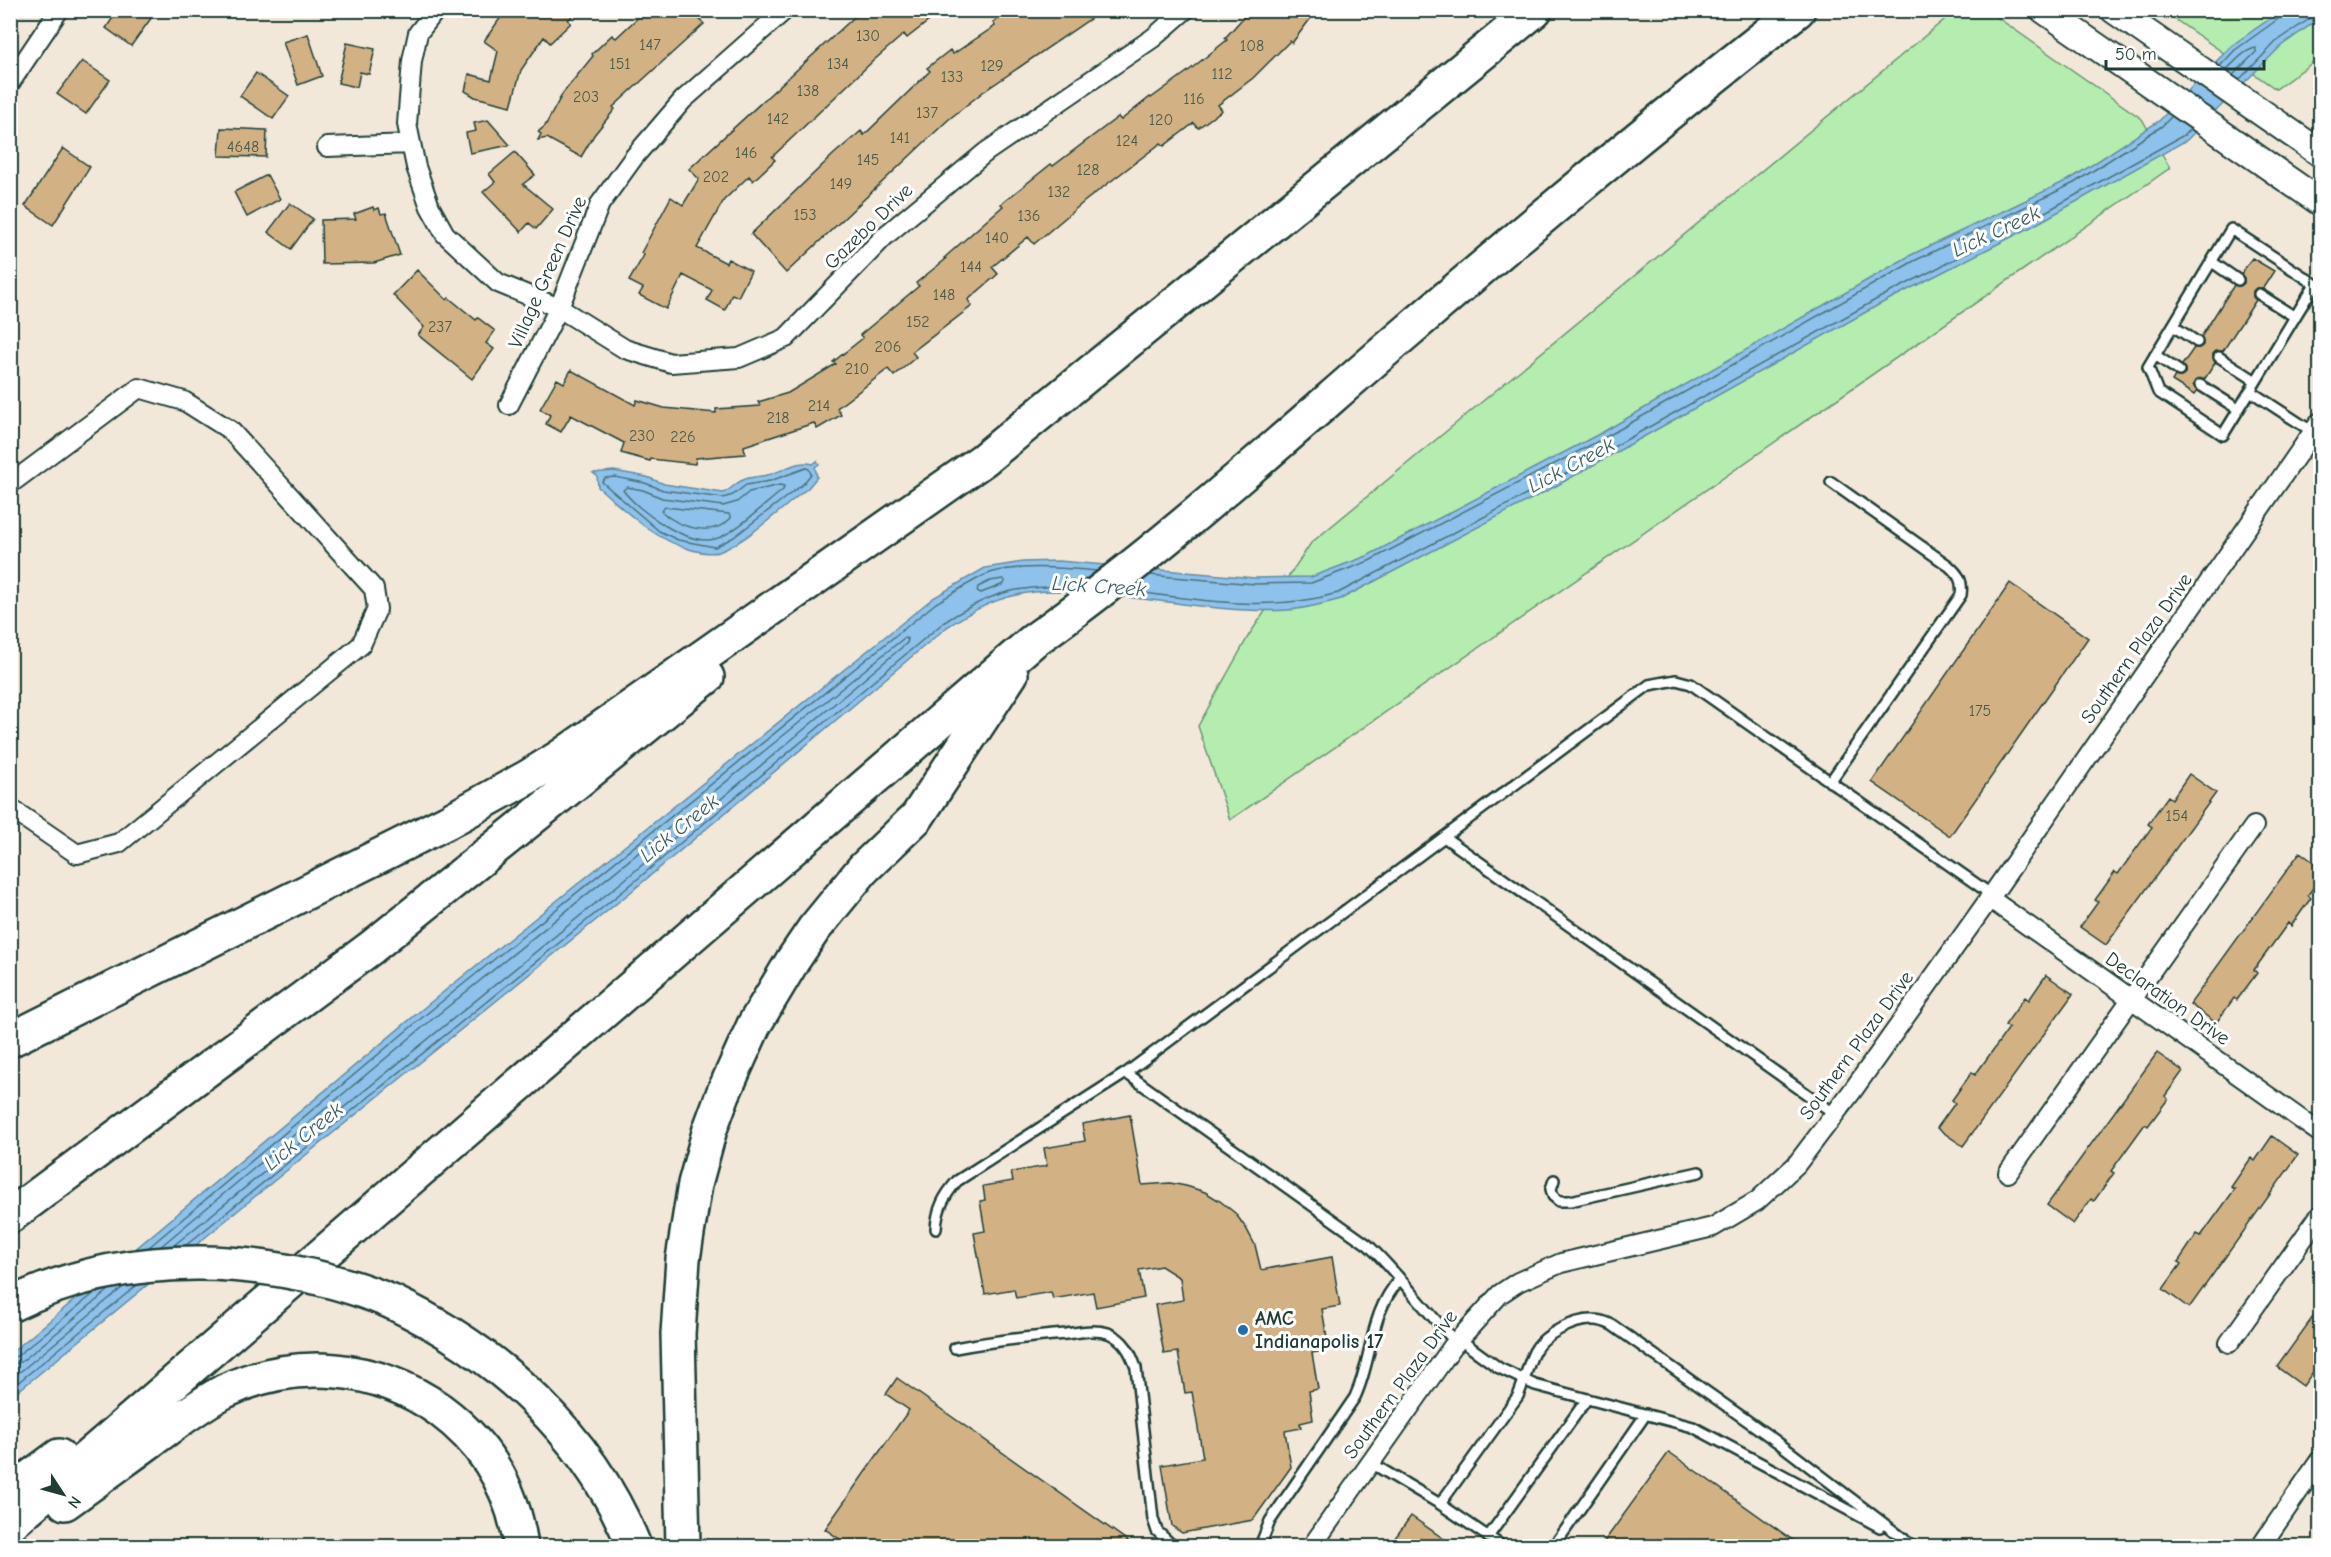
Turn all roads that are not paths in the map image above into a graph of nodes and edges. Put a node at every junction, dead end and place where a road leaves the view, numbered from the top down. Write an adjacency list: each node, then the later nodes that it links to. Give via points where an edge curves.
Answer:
1 (59, 10): 9 (street)
2 (436, 10): 10 (street, Gazebo Drive, via 418,33 412,61 407,124)
3 (785, 10): 17 (street, Village Green Drive, via 683,100 634,157 600,204)
4 (1185, 10): 17 (street, Gazebo Drive, via 1153,38 986,152 886,235 786,338 739,358 671,363 625,349)
5 (1535, 10): 32 (highway, via 992,453)
6 (1798, 10): 33 (highway, via 1441,302 1202,508 1080,608)
7 (2044, 10): 13 (main road)
8 (2114, 10): 12 (main road)
9 (10, 83)
10 (411, 144): 11 (street); 17 (street, Gazebo Drive, via 430,207 445,234 498,283)
11 (327, 147)
12 (2320, 153)
13 (2320, 202)
14 (2212, 262): 15 (lane); 18 (lane, via 2231,230 2315,284); 19 (lane)
15 (2238, 279)
16 (2259, 294): 18 (lane)
17 (559, 308): 27 (street, Village Green Drive)
18 (2295, 317): 24 (lane)
19 (2173, 326): 20 (lane); 21 (lane)
20 (2197, 342)
21 (2155, 355): 23 (lane); 28 (lane, via 2148,367 2158,392 2223,435)
22 (2219, 357): 24 (lane)
23 (2179, 371)
24 (2256, 381): 26 (lane)
25 (2200, 385): 28 (lane)
26 (2250, 391): 28 (lane); 29 (lane)
27 (509, 405)
28 (2238, 409)
29 (2317, 427): 38 (street, Southern Plaza Drive)
30 (1831, 482): 34 (lane, via 1949,566 1962,585 1961,595)
31 (10, 484): 35 (street, via 139,388 184,401 230,430 374,589 377,609 361,645 119,843 77,854)
32 (903, 516): 40 (highway, via 528,777 447,822); 48 (highway, via 372,947)
33 (1033, 641): 58 (highway); 69 (highway, via 917,817 863,869 814,929 754,1025 723,1094 695,1184 683,1259 678,1334)
34 (1830, 782): 37 (lane, via 1691,684 1663,681 1649,685); 38 (lane)
35 (10, 808)
36 (2254, 826): 39 (street)
37 (1444, 837): 41 (lane); 42 (lane)
38 (1991, 897): 39 (street, Declaration Drive); 42 (street, Southern Plaza Drive)
39 (2130, 999): 43 (street, Declaration Drive); 45 (street)
40 (10, 1040)
41 (1126, 1073): 49 (lane, via 957,1181 942,1201); 50 (lane, via 1368,1245)
42 (1835, 1114): 52 (street, Southern Plaza Drive, via 1781,1182 1737,1215 1713,1227 1561,1263 1539,1272 1500,1294)
43 (2320, 1133)
44 (1699, 1172): 46 (lane, via 1570,1201 1559,1201 1553,1196)
45 (2008, 1173)
46 (1554, 1180)
47 (2320, 1215): 53 (street)
48 (10, 1216)
49 (936, 1229)
50 (1400, 1279): 52 (lane, via 1429,1315); 71 (lane, via 1377,1316 1355,1397 1270,1521)
51 (10, 1305): 68 (highway, bridge, via 111,1271 178,1263 245,1265 311,1275 392,1302 466,1343 551,1416 596,1477)
52 (1457, 1340): 55 (lane); 60 (street, Southern Plaza Drive)
53 (2229, 1343)
54 (955, 1348): 70 (lane, via 1092,1331 1120,1340 1131,1351 1136,1368 1153,1519 1157,1531)
55 (1525, 1381): 56 (lane); 62 (lane); 65 (lane, via 1534,1352 1549,1335 1592,1319 1612,1325 1776,1441)
56 (1587, 1399): 57 (lane); 64 (lane)
57 (1646, 1414): 65 (lane, via 1693,1427); 74 (lane)
58 (120, 1430): 61 (highway, via 62,1454); 63 (highway)
59 (2320, 1460): 76 (street)
60 (1371, 1463): 62 (lane); 72 (street, Southern Plaza Drive)
61 (10, 1492)
62 (1440, 1504): 64 (lane)
63 (10, 1524)
64 (1488, 1537): 73 (lane)
65 (1904, 1539): 75 (lane)
66 (10, 1543): 67 (highway, via 208,1401 260,1378 309,1369 375,1377 420,1396 459,1424 505,1486)
67 (521, 1546)
68 (634, 1546)
69 (683, 1546)
70 (1173, 1546)
71 (1260, 1546)
72 (1312, 1546)
73 (1502, 1546)
74 (1552, 1546)
75 (1913, 1546)
76 (2261, 1546)

